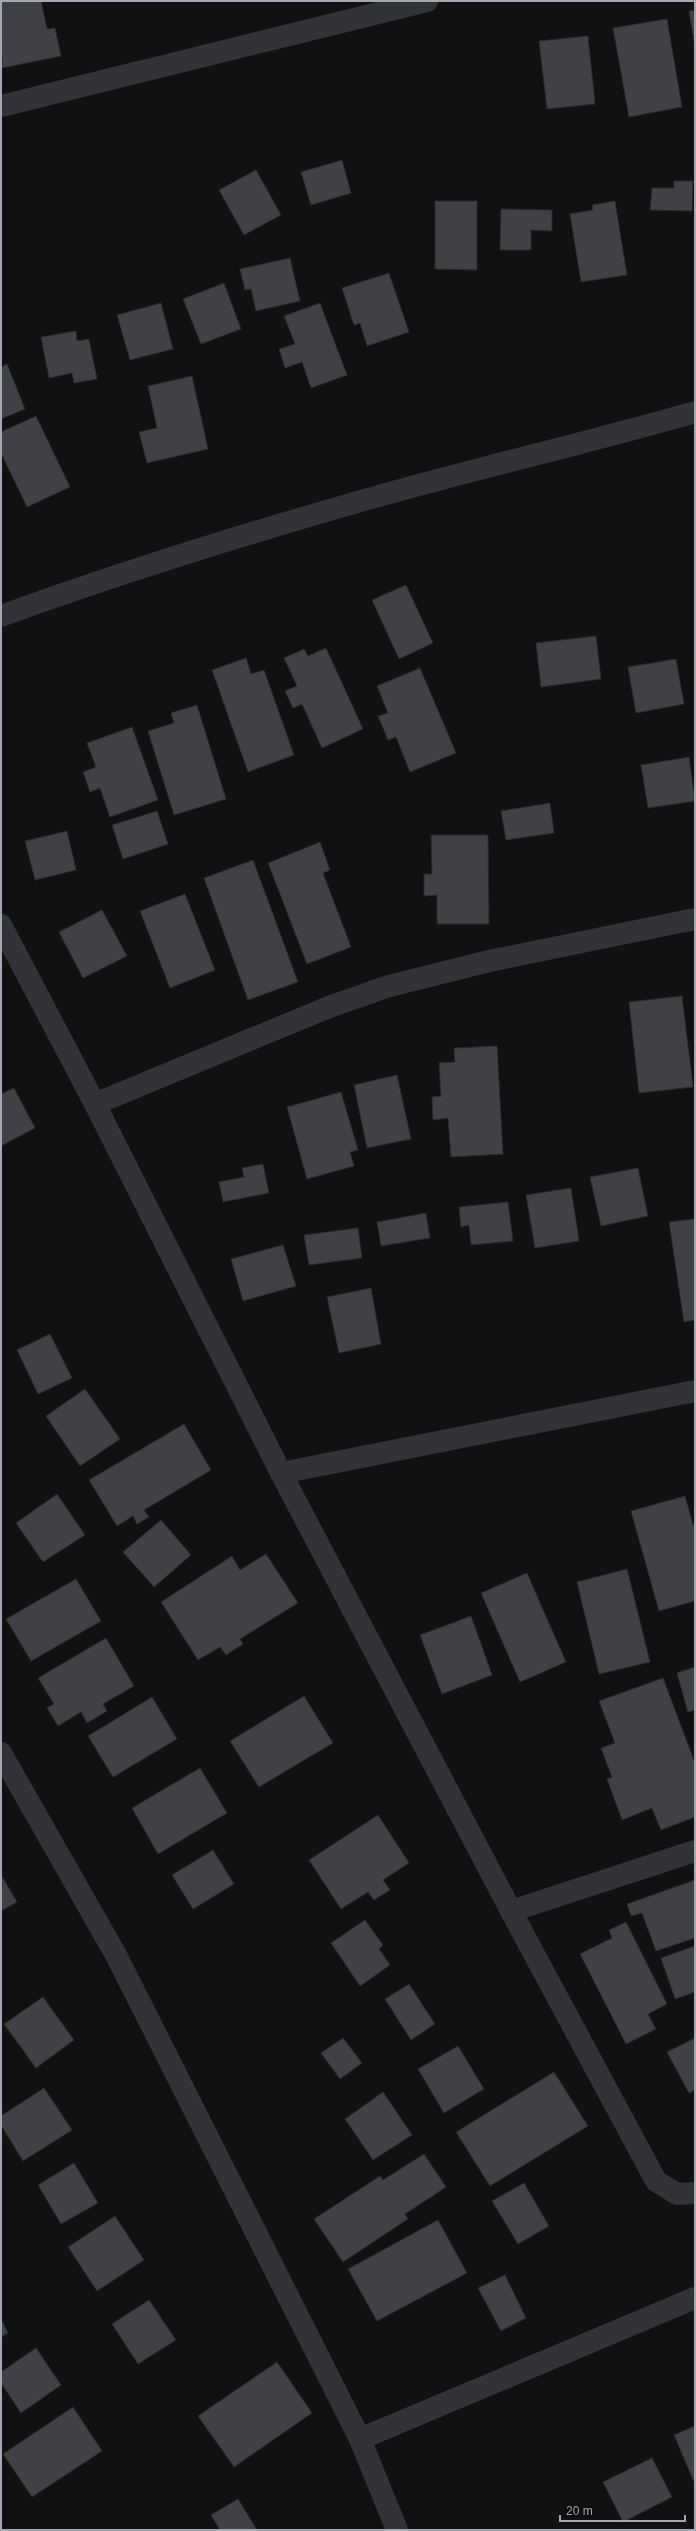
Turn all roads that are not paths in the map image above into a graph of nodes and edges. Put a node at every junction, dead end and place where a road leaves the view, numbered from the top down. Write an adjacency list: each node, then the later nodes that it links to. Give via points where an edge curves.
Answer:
1 (426, 1): 2 (street)
2 (1, 106)
3 (695, 412): 4 (street, via 597,440 362,500 100,579)
4 (1, 616)
5 (695, 919): 7 (street, via 489,961 389,986 329,1007)
6 (1, 925): 7 (street)
7 (96, 1104): 9 (street)
8 (695, 1391): 9 (street)
9 (281, 1473): 12 (street)
10 (1, 1753): 15 (street, via 116,1955)
11 (695, 1851): 12 (street)
12 (511, 1911): 13 (street, via 656,2181 677,2194)
13 (695, 2193)
14 (695, 2298): 15 (street)
15 (360, 2439): 16 (street)
16 (397, 2530)

